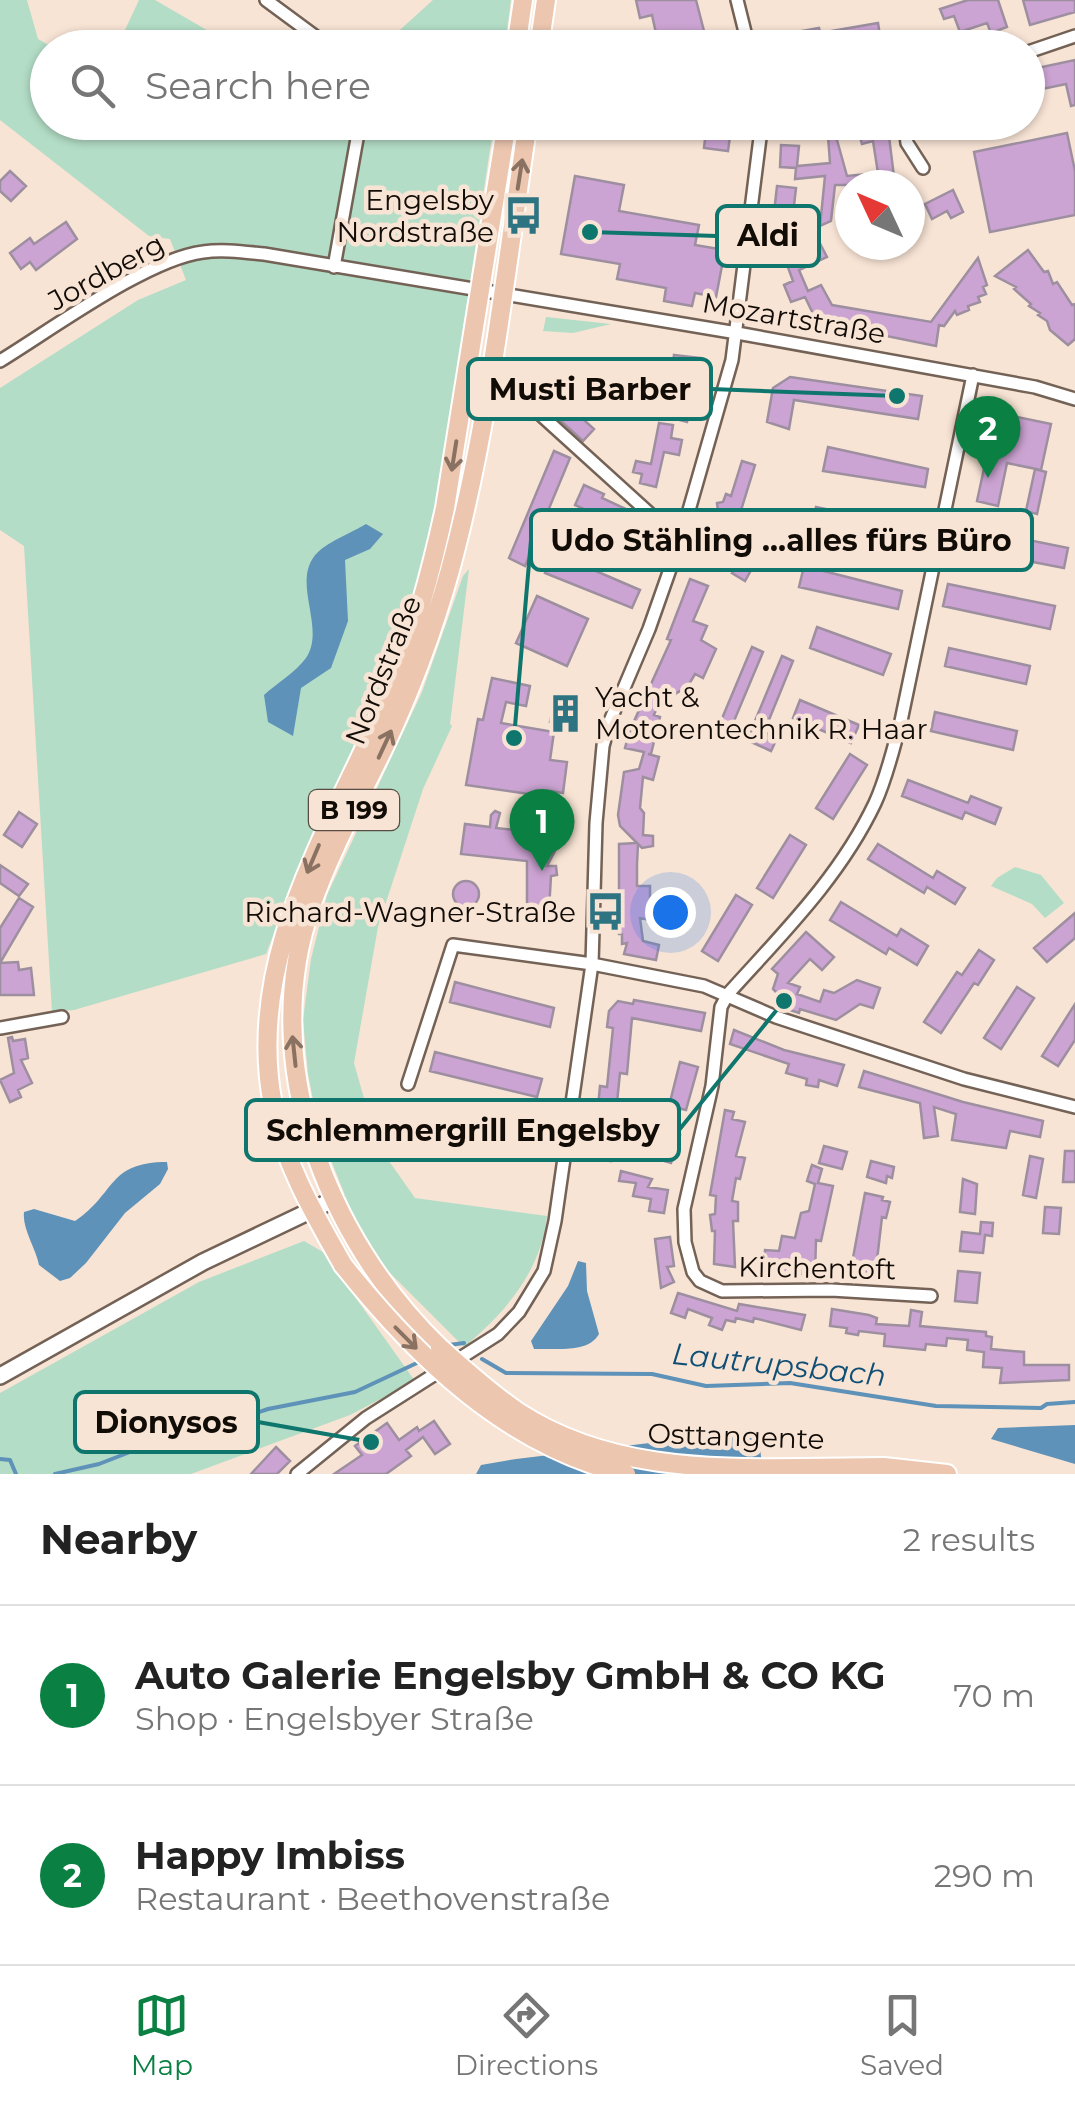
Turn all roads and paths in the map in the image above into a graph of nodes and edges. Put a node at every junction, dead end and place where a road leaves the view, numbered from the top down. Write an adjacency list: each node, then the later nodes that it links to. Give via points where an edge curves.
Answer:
1 (266, 0): 5 (street)
2 (523, 0): 6 (main road)
3 (546, 0): 7 (main road)
4 (738, 0): 8 (street)
5 (307, 30)
6 (519, 30)
7 (542, 30)
8 (745, 30)
9 (1075, 36): 10 (street)
10 (1045, 46)
11 (357, 140): 17 (street)
12 (503, 140): 18 (main road, Nordstraße / B 199)
13 (525, 140): 19 (main road, Nordstraße / B 199, one-way to 13)
14 (760, 140): 20 (street)
15 (906, 140): 16 (street)
16 (923, 168)
17 (334, 267): 18 (street, Jordberg); 21 (street, Jordberg, via 264,254 200,252 152,268)
18 (480, 290): 19 (street, Mozartstraße); 33 (main road, Nordstraße / B 199, one-way to 33, via 445,508 416,624 292,908 273,980 273,1104)
19 (503, 295): 20 (street, Mozartstraße); 32 (main road, Nordstraße / B 199, one-way to 19, via 312,1147 298,1088 292,1033 296,974 311,907 410,688 445,586 472,482)
20 (738, 332): 22 (street, Mozartstraße); 25 (street)
21 (0, 362)
22 (974, 376): 24 (street, Mozartstraße); 27 (street, via 902,722 877,800 827,882)
23 (520, 396): 25 (street)
24 (1075, 399)
25 (682, 538): 26 (street, via 603,746)
26 (592, 964): 27 (street); 30 (street, via 453,945); 36 (street, via 556,1221 534,1292 498,1334 366,1418)
27 (728, 994): 31 (street, via 776,1018); 34 (street, Kirchentoft, via 684,1209 693,1272 722,1291)
28 (62, 1017): 29 (street)
29 (0, 1028)
30 (408, 1084)
31 (1075, 1107)
32 (335, 1199): 33 (main road); 38 (main road, Osttangente / B 199, bridge, via 362,1253 440,1348 518,1412 570,1440 679,1466 884,1467)
33 (312, 1211): 35 (main road, via 203,1262); 37 (main road, Osttangente / B 199, one-way to 37, bridge, via 382,1314 457,1385 560,1453)
34 (931, 1296)
35 (0, 1376)
36 (297, 1474)
37 (626, 1474)
38 (947, 1474)

